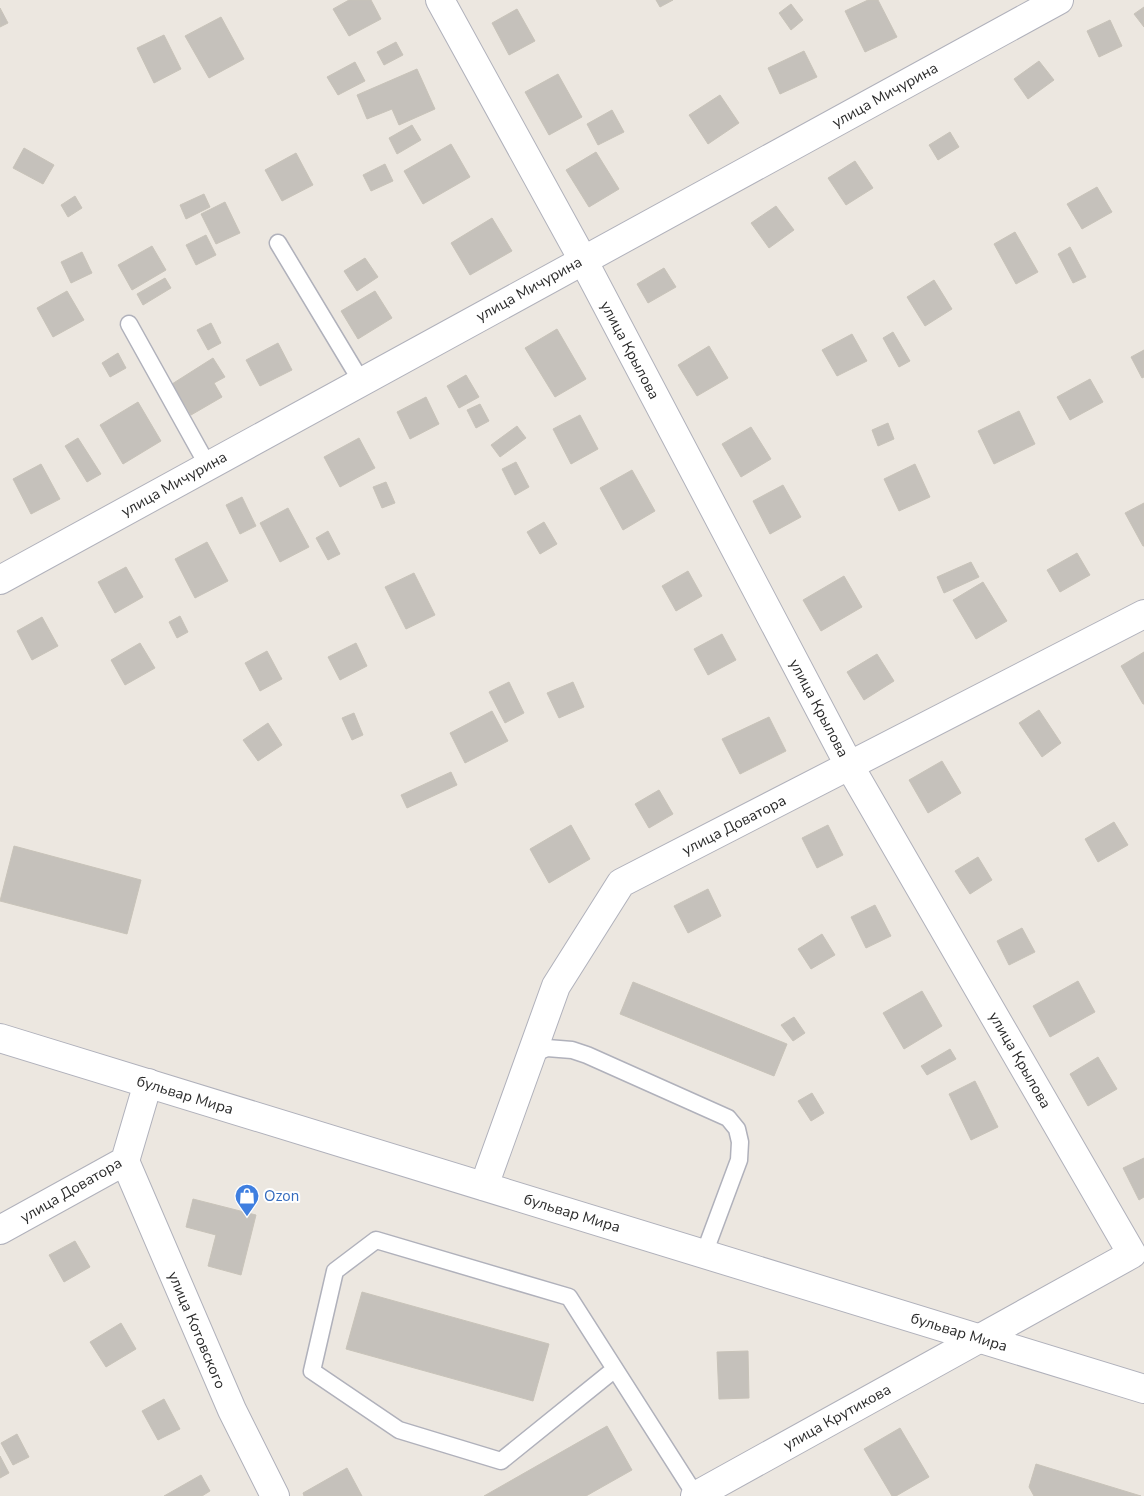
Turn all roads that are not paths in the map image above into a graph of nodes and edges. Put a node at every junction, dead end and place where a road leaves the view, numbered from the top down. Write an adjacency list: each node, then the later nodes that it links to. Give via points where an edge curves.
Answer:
1 (440, 0): 4 (street, улица Крылова)
2 (1059, 0): 4 (street, улица Мичурина)
3 (278, 243): 6 (lane)
4 (583, 260): 6 (street, улица Мичурина); 10 (street, улица Крылова)
5 (129, 324): 7 (lane)
6 (361, 381): 7 (street, улица Мичурина)
7 (208, 466): 8 (street, улица Мичурина)
8 (0, 580)
9 (1144, 614): 10 (street, улица Доватора)
10 (849, 765): 12 (street, улица Доватора, via 621,883 556,986); 17 (street, улица Крылова)
11 (0, 1038): 13 (street, бульвар Мира)
12 (532, 1054): 15 (street, улица Доватора); 18 (lane, via 547,1048 572,1050 728,1118 737,1129 739,1160)
13 (148, 1083): 14 (street, улица Доватора); 15 (street, бульвар Мира)
14 (125, 1161): 16 (street, улица Доватора); 22 (street, улица Котовского, via 232,1410)
15 (484, 1186): 18 (street, бульвар Мира)
16 (0, 1230)
17 (1138, 1251): 19 (street, улица Крылова)
18 (704, 1254): 19 (street, бульвар Мира)
19 (979, 1338): 21 (street, бульвар Мира); 23 (street, улица Крутикова)
20 (615, 1369): 20 (lane, via 569,1298 376,1240 335,1271 312,1372 399,1430 501,1461); 23 (lane)
21 (1144, 1389)
22 (275, 1496)
23 (696, 1496)

